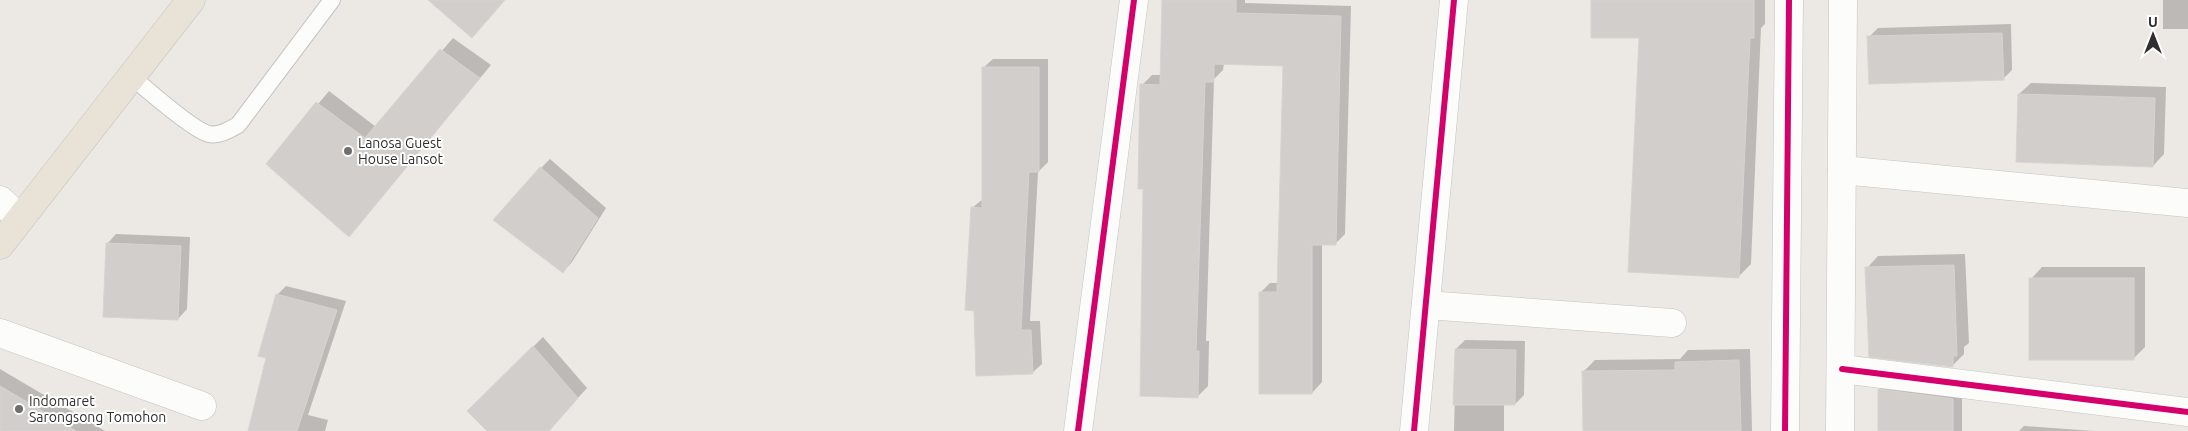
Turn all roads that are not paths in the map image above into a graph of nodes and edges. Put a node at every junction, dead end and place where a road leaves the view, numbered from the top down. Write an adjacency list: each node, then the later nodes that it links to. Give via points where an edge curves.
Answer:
1 (191, 0): 7 (highway)
2 (332, 0): 7 (lane, via 238,125 228,131 218,134 201,131)
3 (1134, 0): 19 (street)
4 (1454, 0): 13 (street)
5 (1789, 0): 21 (street)
6 (1843, 0): 8 (street)
7 (131, 76): 11 (highway)
8 (1842, 170): 10 (street); 16 (street)
9 (0, 200): 11 (street)
10 (2188, 203)
11 (20, 219): 12 (highway)
12 (0, 245)
13 (1426, 305): 14 (street); 20 (street)
14 (1672, 323)
15 (0, 333): 17 (street)
16 (1842, 369): 18 (street); 22 (street)
17 (202, 406)
18 (2188, 412)
19 (1078, 431)
20 (1414, 431)
21 (1785, 431)
22 (1840, 431)

